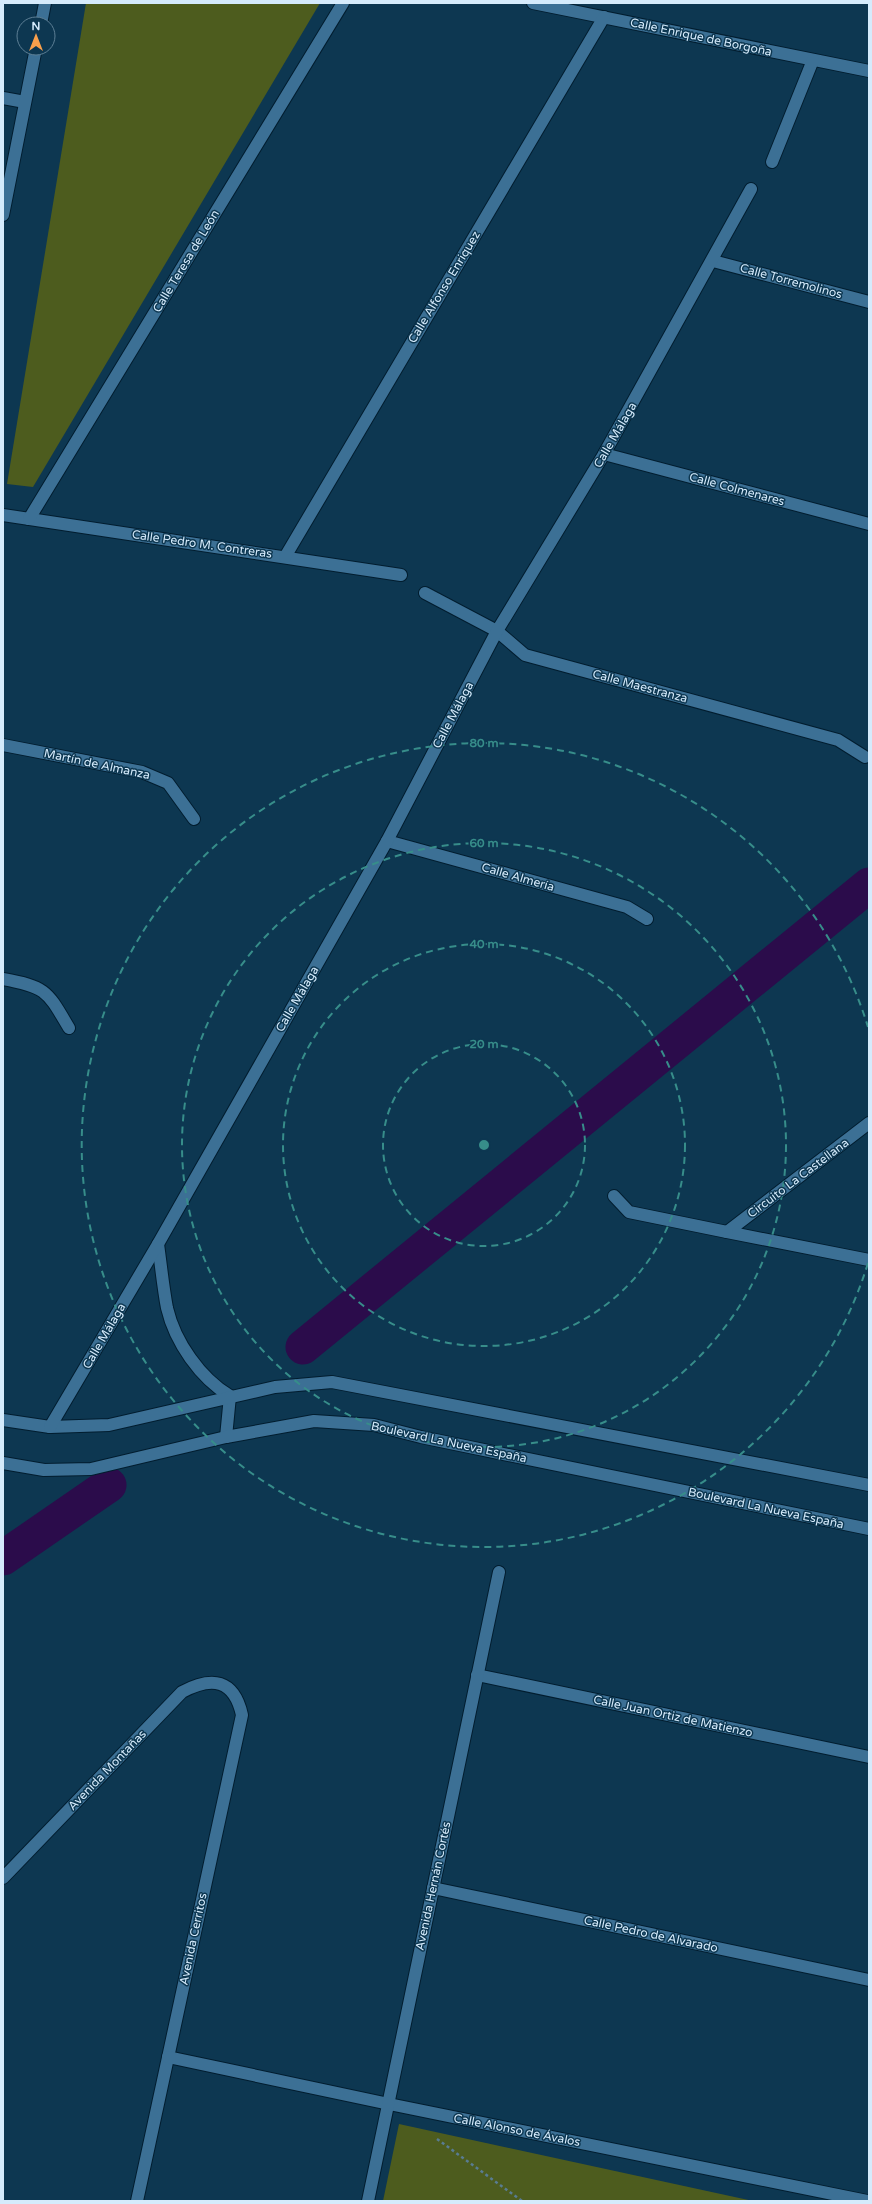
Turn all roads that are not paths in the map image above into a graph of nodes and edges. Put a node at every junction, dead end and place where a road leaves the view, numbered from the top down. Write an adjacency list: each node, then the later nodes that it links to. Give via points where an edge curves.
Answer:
1 (45, 3): 4 (street)
2 (343, 3): 18 (street, Calle Teresa de León)
3 (533, 3): 5 (street, Calle Enrique de Borgoña)
4 (43, 16)
5 (604, 17): 7 (street, Calle Enrique de Borgoña); 20 (street, Calle Alfonso Enriquez)
6 (34, 56): 10 (street)
7 (813, 60): 8 (street, Calle Enrique de Borgoña); 11 (street)
8 (869, 72)
9 (3, 98): 10 (street)
10 (25, 102): 13 (street)
11 (772, 162)
12 (751, 189): 14 (street, Calle Málaga)
13 (3, 215)
14 (713, 261): 15 (street, Calle Torremolinos); 16 (street, Calle Málaga)
15 (869, 302)
16 (604, 454): 19 (street, Calle Colmenares); 23 (street, Calle Málaga)
17 (3, 515): 18 (street, Calle Pedro M. Contreras)
18 (29, 519): 20 (street, Calle Pedro M. Contreras)
19 (869, 524)
20 (285, 557): 21 (street, Calle Pedro M. Contreras)
21 (401, 574)
22 (425, 593): 23 (street, Calle Maestranza)
23 (497, 631): 25 (street, Calle Maestranza, via 525,655 838,740); 27 (street, Calle Málaga)
24 (3, 745): 26 (street, Martín de Almanza, via 155,776 168,783)
25 (865, 757)
26 (194, 820)
27 (387, 841): 28 (street, Calle Almería, via 627,907); 34 (street, Calle Málaga)
28 (647, 918)
29 (3, 979): 30 (street, via 31,984 46,993)
30 (70, 1028)
31 (869, 1123): 33 (street, Circuito La Castellana)
32 (614, 1196): 33 (street, Circuito La Castellana, via 629,1212)
33 (727, 1232): 35 (street, Circuito La Castellana)
34 (158, 1244): 36 (street, via 168,1309 180,1341 198,1369 216,1388); 38 (street, Calle Málaga)
35 (869, 1260)
36 (230, 1396): 38 (street, via 109,1425); 39 (street); 41 (street, via 275,1387 332,1382)
37 (3, 1420): 38 (street)
38 (50, 1427)
39 (226, 1437): 40 (street, Boulevard La Nueva España, via 91,1468 44,1470); 42 (street, Boulevard La Nueva España, via 314,1421 374,1425 421,1437)
40 (3, 1463)
41 (869, 1485)
42 (869, 1529)
43 (499, 1572): 44 (street, Avenida Hernán Cortés)
44 (478, 1674): 46 (street, Calle Juan Ortiz de Matienzo); 48 (street, Avenida Hernán Cortés)
45 (222, 1683): 47 (street, Avenida Montañas, via 196,1684 182,1692); 50 (street, Avenida Cerritos, via 234,1695 242,1715)
46 (869, 1757)
47 (3, 1878)
48 (433, 1888): 49 (street, Calle Pedro de Alvarado); 51 (street, Avenida Hernán Cortés)
49 (869, 1980)
50 (168, 2057): 51 (street, Calle Alonso de Ávalos); 52 (street, Avenida Cerritos)
51 (388, 2104): 53 (street, Avenida Hernán Cortés); 54 (street, Calle Alonso de Ávalos)
52 (137, 2201)
53 (368, 2201)
54 (867, 2201)

